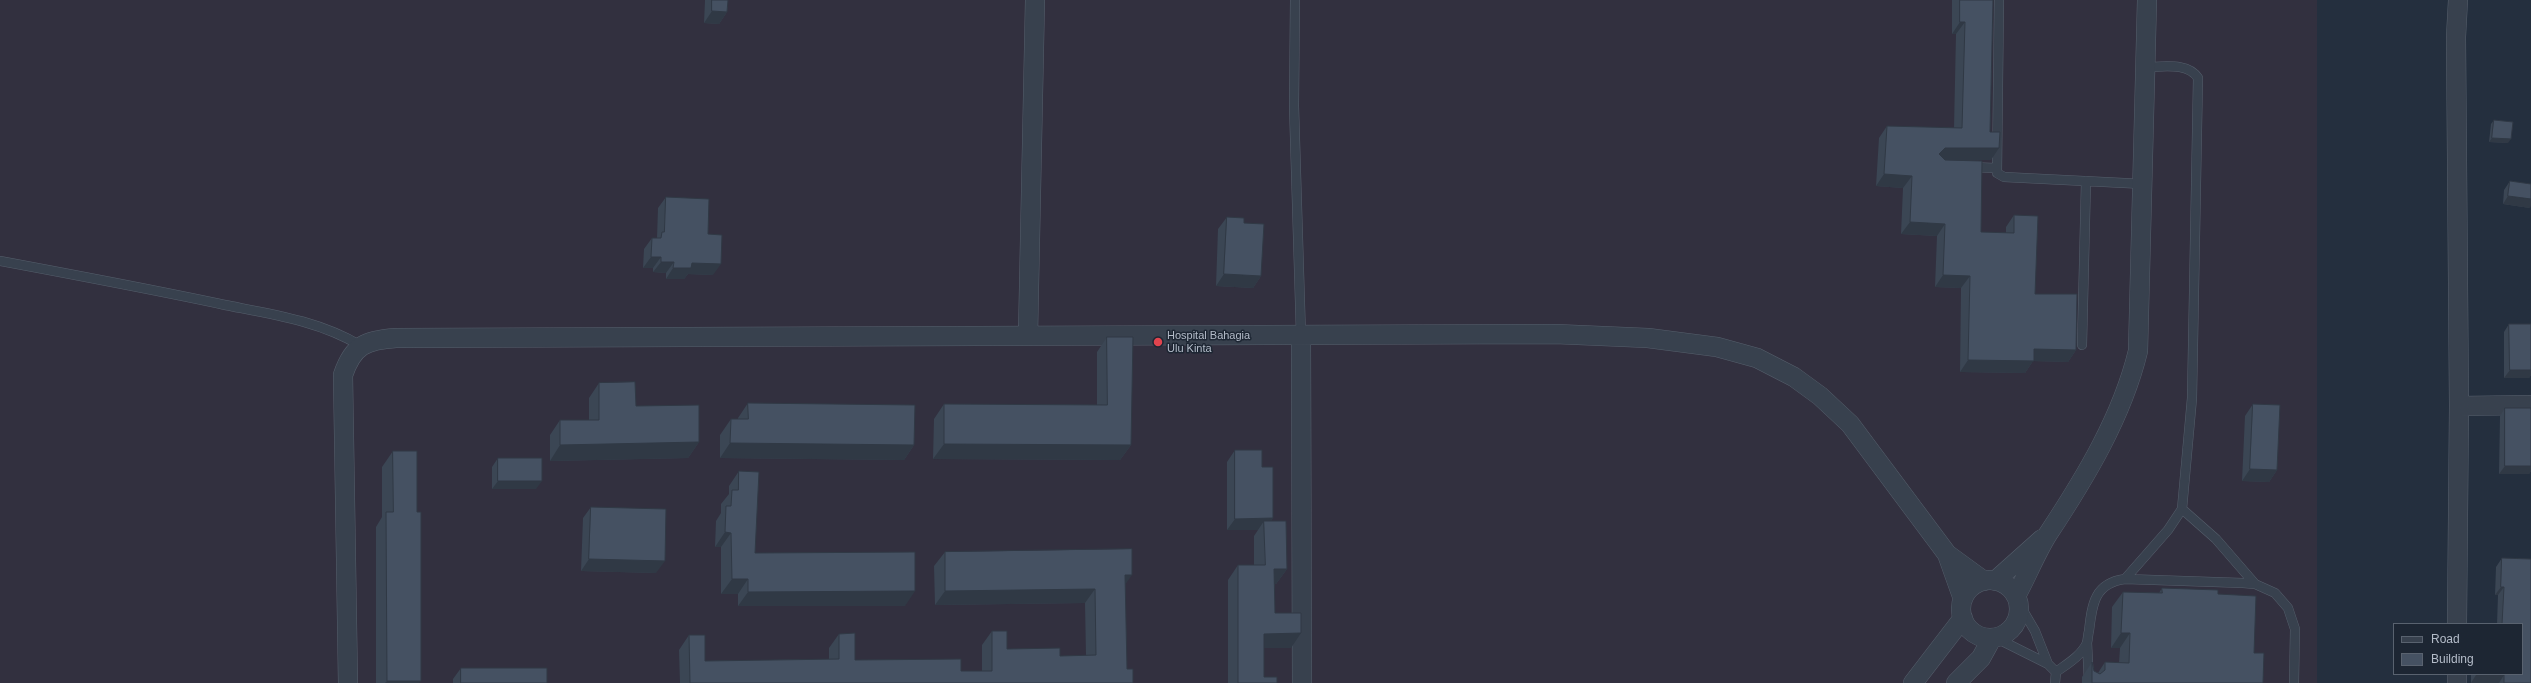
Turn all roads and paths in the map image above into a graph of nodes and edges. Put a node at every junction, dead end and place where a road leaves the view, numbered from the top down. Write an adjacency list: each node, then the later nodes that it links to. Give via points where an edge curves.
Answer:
1 (1035, 0): 12 (street)
2 (1295, 0): 13 (lane, via 1294,106)
3 (1999, 0): 8 (lane)
4 (2147, 0): 6 (street)
5 (2458, 0): 17 (street, via 2456,115)
6 (2146, 67): 10 (street); 18 (lane, via 2189,69 2198,78 2199,85 2192,398)
7 (1959, 167): 8 (lane)
8 (1996, 168): 9 (lane, via 1997,173 2004,177)
9 (2086, 181): 10 (lane); 15 (lane)
10 (2144, 184): 19 (street, via 2140,328 2132,378 2093,461)
11 (0, 261): 14 (lane, via 269,314 323,327)
12 (1028, 335): 13 (street); 14 (street, via 396,338 369,342)
13 (1301, 336): 20 (street, via 1555,334 1648,338 1717,347 1757,358 1794,377 1820,396 1850,424); 33 (street)
14 (361, 346): 32 (street, via 352,354 347,364 343,389)
15 (2082, 346)
16 (2531, 405): 17 (street)
17 (2459, 406): 27 (street)
18 (2182, 509): 21 (lane, via 2168,530); 23 (lane, via 2216,539)
19 (2048, 535): 22 (street); 25 (street)
20 (1946, 554): 22 (street); 24 (street)
21 (2124, 579): 23 (lane); 29 (lane, via 2103,586 2096,594 2092,602)
22 (1989, 581): 24 (street, via 1968,591); 25 (street, via 2010,588)
23 (2254, 584): 38 (lane, via 2275,593 2283,601 2292,618 2295,629)
24 (1963, 599): 26 (street)
25 (2017, 599): 28 (street, via 2019,610 2015,625 2010,631); 30 (lane, via 2035,631)
26 (1963, 618): 28 (street, via 1974,634); 34 (street)
27 (2457, 623)
28 (1994, 638): 30 (lane); 35 (street, via 1981,658)
29 (2087, 642): 31 (lane, via 2072,660); 37 (lane)
30 (2048, 664): 31 (lane)
31 (2056, 672): 36 (lane)
32 (348, 683)
33 (1302, 683)
34 (1913, 683)
35 (1956, 683)
36 (2055, 683)
37 (2089, 683)
38 (2294, 683)

